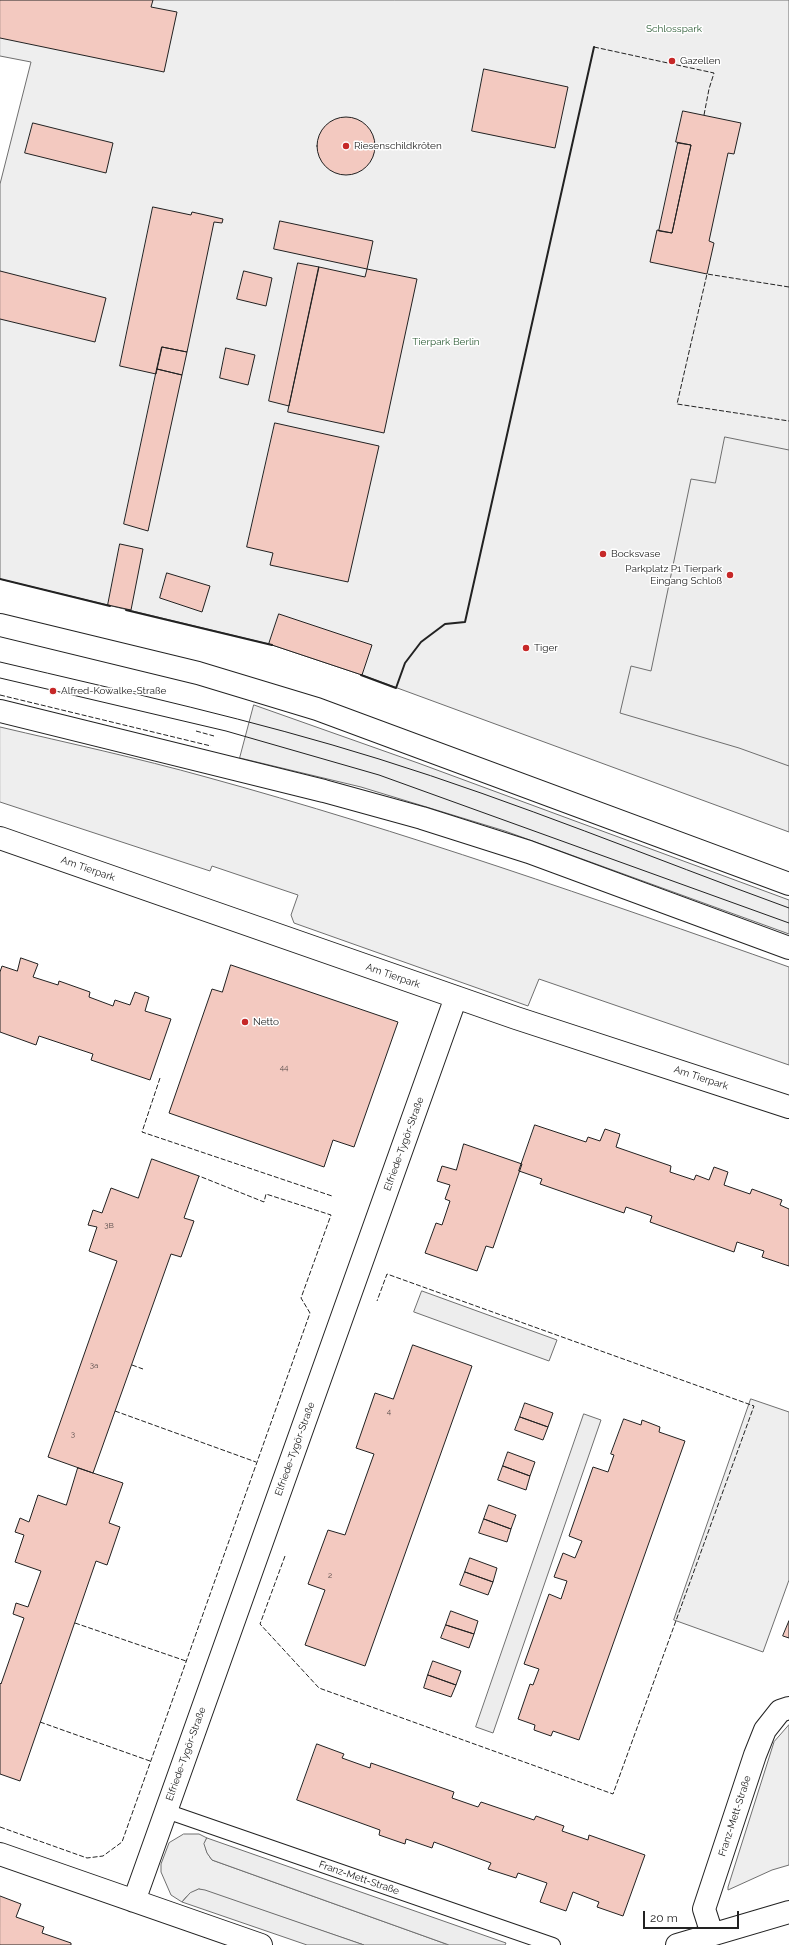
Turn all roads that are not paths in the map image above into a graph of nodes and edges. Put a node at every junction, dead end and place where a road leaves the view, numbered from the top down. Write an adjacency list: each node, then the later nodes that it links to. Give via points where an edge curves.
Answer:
1 (0, 624): 4 (street, via 198,673 317,709)
2 (0, 711): 5 (street, via 324,791 422,818 529,852)
3 (0, 838): 6 (street, Am Tierpark)
4 (789, 884)
5 (789, 948)
6 (456, 997): 7 (street, Am Tierpark); 9 (street, Elfriede-Tygör-Straße)
7 (789, 1107)
8 (789, 1708): 13 (street, Franz-Mett-Straße, via 780,1711 765,1730 755,1755 704,1909)
9 (166, 1811): 11 (street, Elfriede-Tygör-Straße); 15 (lane, Franz-Mett-Straße)
10 (0, 1854): 11 (street)
11 (134, 1901): 14 (street)
12 (789, 1912): 13 (street)
13 (712, 1934): 16 (street)
14 (261, 1945)
15 (552, 1945)
16 (677, 1945)

